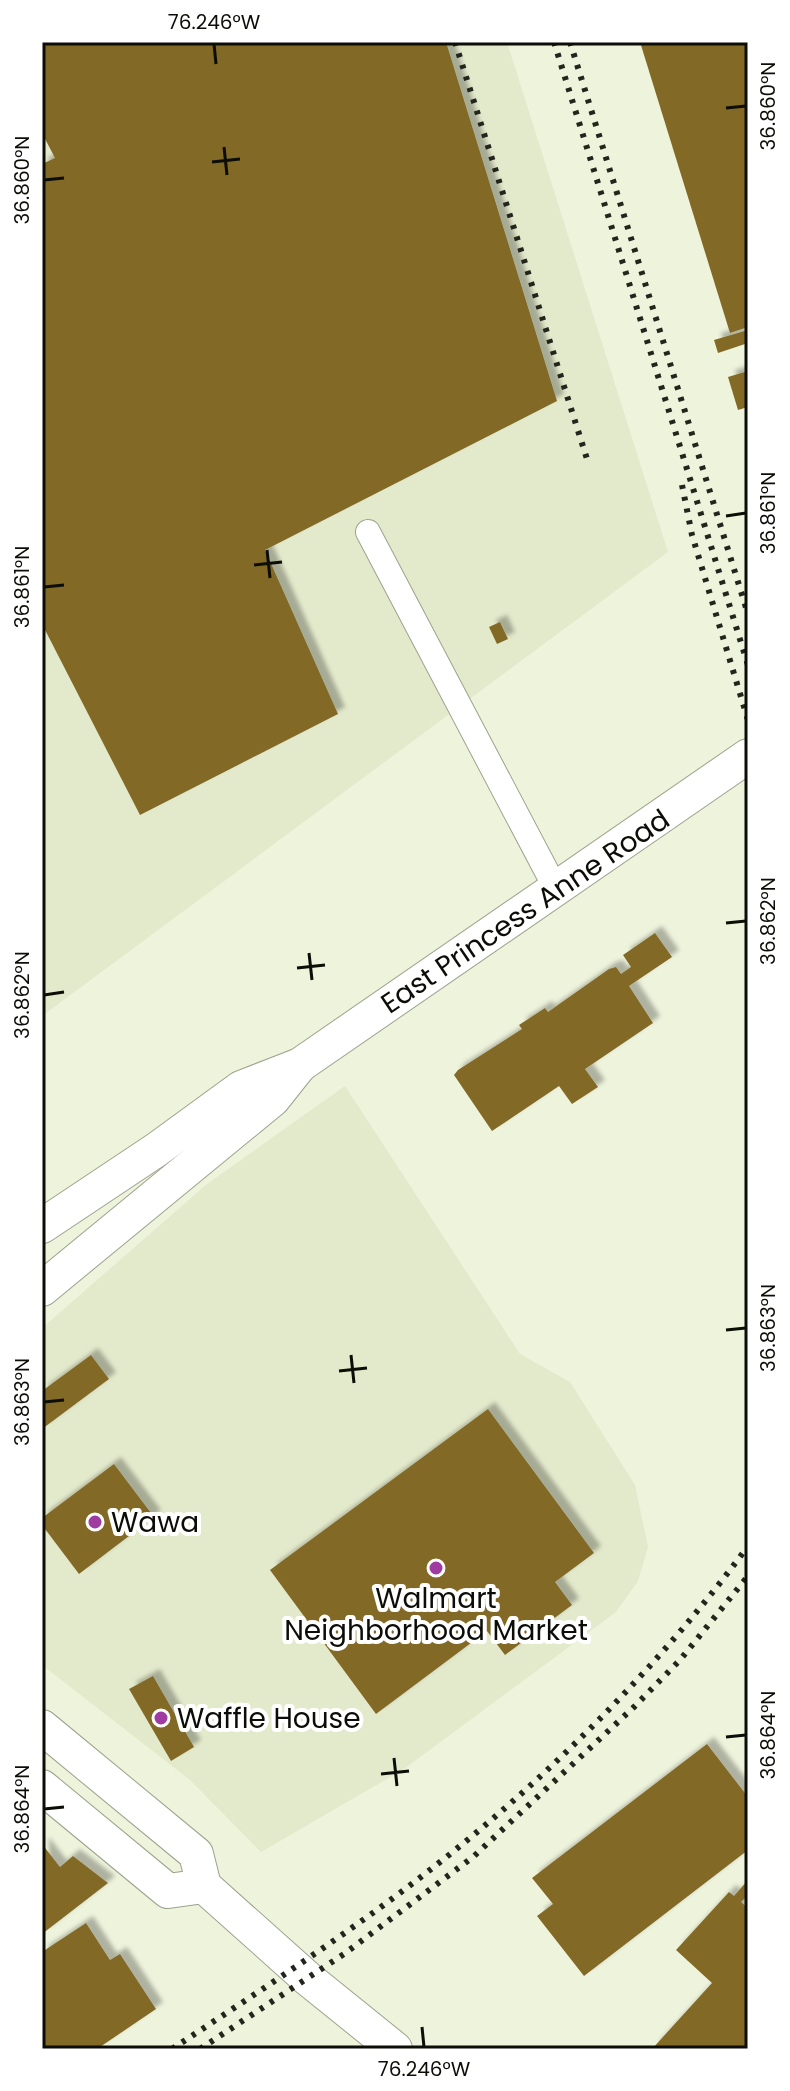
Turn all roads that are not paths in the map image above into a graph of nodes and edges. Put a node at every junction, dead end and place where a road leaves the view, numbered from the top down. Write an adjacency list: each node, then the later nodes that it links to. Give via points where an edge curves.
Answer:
1 (368, 532): 3 (street)
2 (748, 756): 3 (main road, East Princess Anne Road)
3 (556, 889): 4 (main road, East Princess Anne Road)
4 (300, 1065): 5 (main road, East Princess Anne Road, via 241,1088); 6 (main road, East Princess Anne Road, via 273,1099)
5 (42, 1226)
6 (42, 1289)
7 (42, 1727): 9 (main road, via 196,1854)
8 (42, 1787): 9 (main road, via 168,1891)
9 (204, 1886): 10 (main road)
10 (395, 2049)

